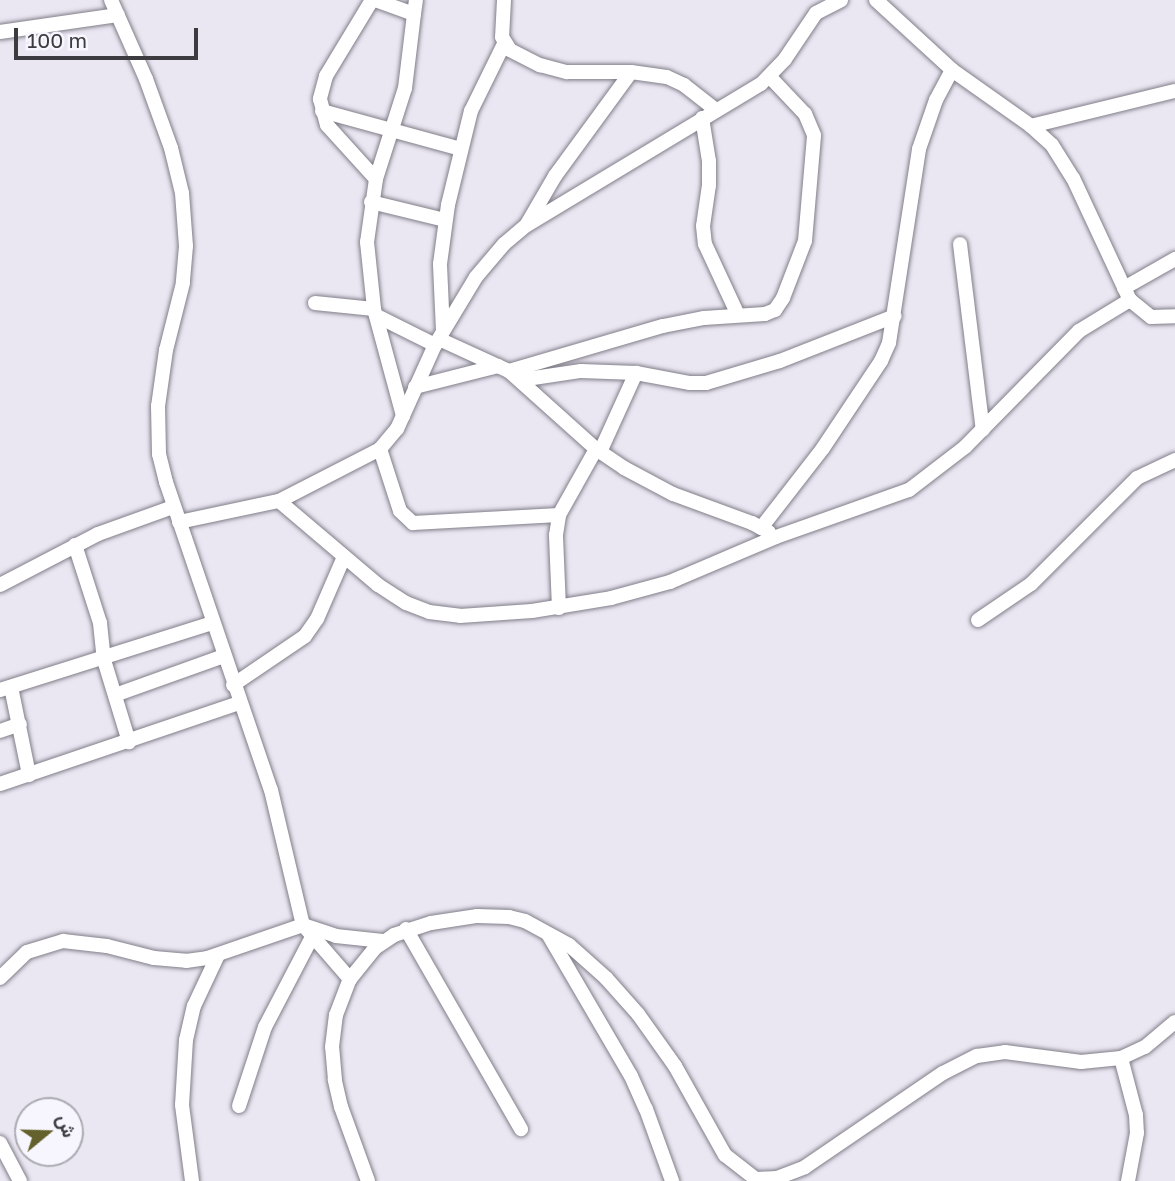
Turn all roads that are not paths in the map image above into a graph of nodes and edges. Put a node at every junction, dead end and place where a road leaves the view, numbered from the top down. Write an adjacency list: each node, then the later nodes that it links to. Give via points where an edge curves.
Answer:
1 (374, 0): 6 (street); 15 (street, via 326,75 320,91)
2 (504, 0): 9 (street)
3 (841, 0): 7 (street)
4 (876, 0): 10 (street)
5 (114, 4): 8 (street); 42 (street, via 171,148 182,192 183,282 166,350 157,428)
6 (415, 7): 18 (street, via 405,88)
7 (817, 7): 12 (street)
8 (0, 32)
9 (504, 44): 11 (street, via 540,65 567,72); 19 (street, via 471,111)
10 (952, 70): 17 (street); 30 (street, via 919,149)
11 (631, 72): 14 (street, via 676,80); 23 (street, via 555,176)
12 (770, 77): 14 (street); 29 (street, via 812,127 810,211 805,242 780,302 769,313)
13 (1175, 91): 17 (street)
14 (716, 110): 16 (street)
15 (321, 111): 18 (street); 20 (street, via 332,133)
16 (702, 118): 23 (street); 29 (street, via 709,172 703,236)
17 (1031, 126): 26 (street, via 1052,145 1073,178)
18 (393, 130): 19 (street); 20 (street)
19 (461, 149): 22 (street)
20 (376, 179): 21 (street)
21 (371, 202): 22 (street); 28 (street, via 367,242)
22 (445, 220): 32 (street)
23 (527, 225): 32 (street, via 476,277)
24 (960, 244): 37 (street)
25 (1175, 259): 26 (street)
26 (1127, 294): 31 (street, via 1151,317); 37 (street, via 1073,335)
27 (315, 303): 28 (street)
28 (376, 313): 32 (street); 36 (street)
29 (738, 315): 33 (street, via 663,326)
30 (895, 316): 34 (street, via 780,361 706,383); 45 (street, via 890,343 871,377 816,459)
31 (1175, 316)
32 (439, 338): 33 (street); 35 (street)
33 (509, 373): 34 (street); 35 (street); 39 (street)
34 (636, 373): 39 (street)
35 (415, 387): 36 (street)
36 (403, 416): 38 (street)
37 (983, 430): 46 (street, via 909,490)
38 (380, 449): 41 (street); 43 (street, via 397,506 413,523)
39 (598, 450): 43 (street); 45 (street, via 673,494)
40 (1175, 460): 51 (street, via 1137,478 1031,584)
41 (279, 501): 44 (street); 48 (street)
42 (173, 507): 44 (street); 47 (street)
43 (559, 515): 50 (street)
44 (178, 522): 52 (street)
45 (761, 527): 46 (street)
46 (776, 537): 50 (street, via 670,582)
47 (75, 545): 49 (street); 54 (street, via 100,623)
48 (344, 557): 50 (street, via 393,595 429,612 476,615); 55 (street, via 305,636)
49 (0, 585)
50 (559, 608)
51 (978, 620)
52 (213, 623): 53 (street); 54 (street)
53 (224, 656): 55 (street); 57 (street)
54 (104, 660): 56 (street); 57 (street)
55 (233, 685): 58 (street)
56 (6, 689): 59 (street)
57 (115, 695): 61 (street)
58 (239, 703): 61 (street); 66 (street, via 271,790)
59 (20, 724): 60 (street); 62 (street)
60 (0, 731)
61 (128, 742): 62 (street)
62 (29, 775): 63 (street)
63 (0, 784)
64 (406, 929): 65 (street, via 494,915 525,920); 67 (street); 74 (street)
65 (545, 930): 72 (street, via 590,963 638,1014 675,1066 725,1155 756,1180 778,1178 805,1167 943,1073 977,1056 1005,1052 1082,1062); 79 (street, via 631,1076)
66 (308, 931): 67 (street); 68 (street); 70 (street); 73 (street, via 265,1027)
67 (383, 941): 70 (street)
68 (218, 955): 69 (street, via 171,961 63,941 27,952); 77 (street, via 194,1006 186,1040 182,1105)
69 (0, 978)
70 (350, 979): 78 (street, via 336,1015 333,1064 341,1107)
71 (1175, 1022): 72 (street, via 1145,1047)
72 (1121, 1058): 80 (street, via 1136,1115)
73 (239, 1106)
74 (521, 1129)
75 (0, 1143): 76 (street)
76 (20, 1181)
77 (192, 1181)
78 (368, 1181)
79 (671, 1181)
80 (1128, 1181)

